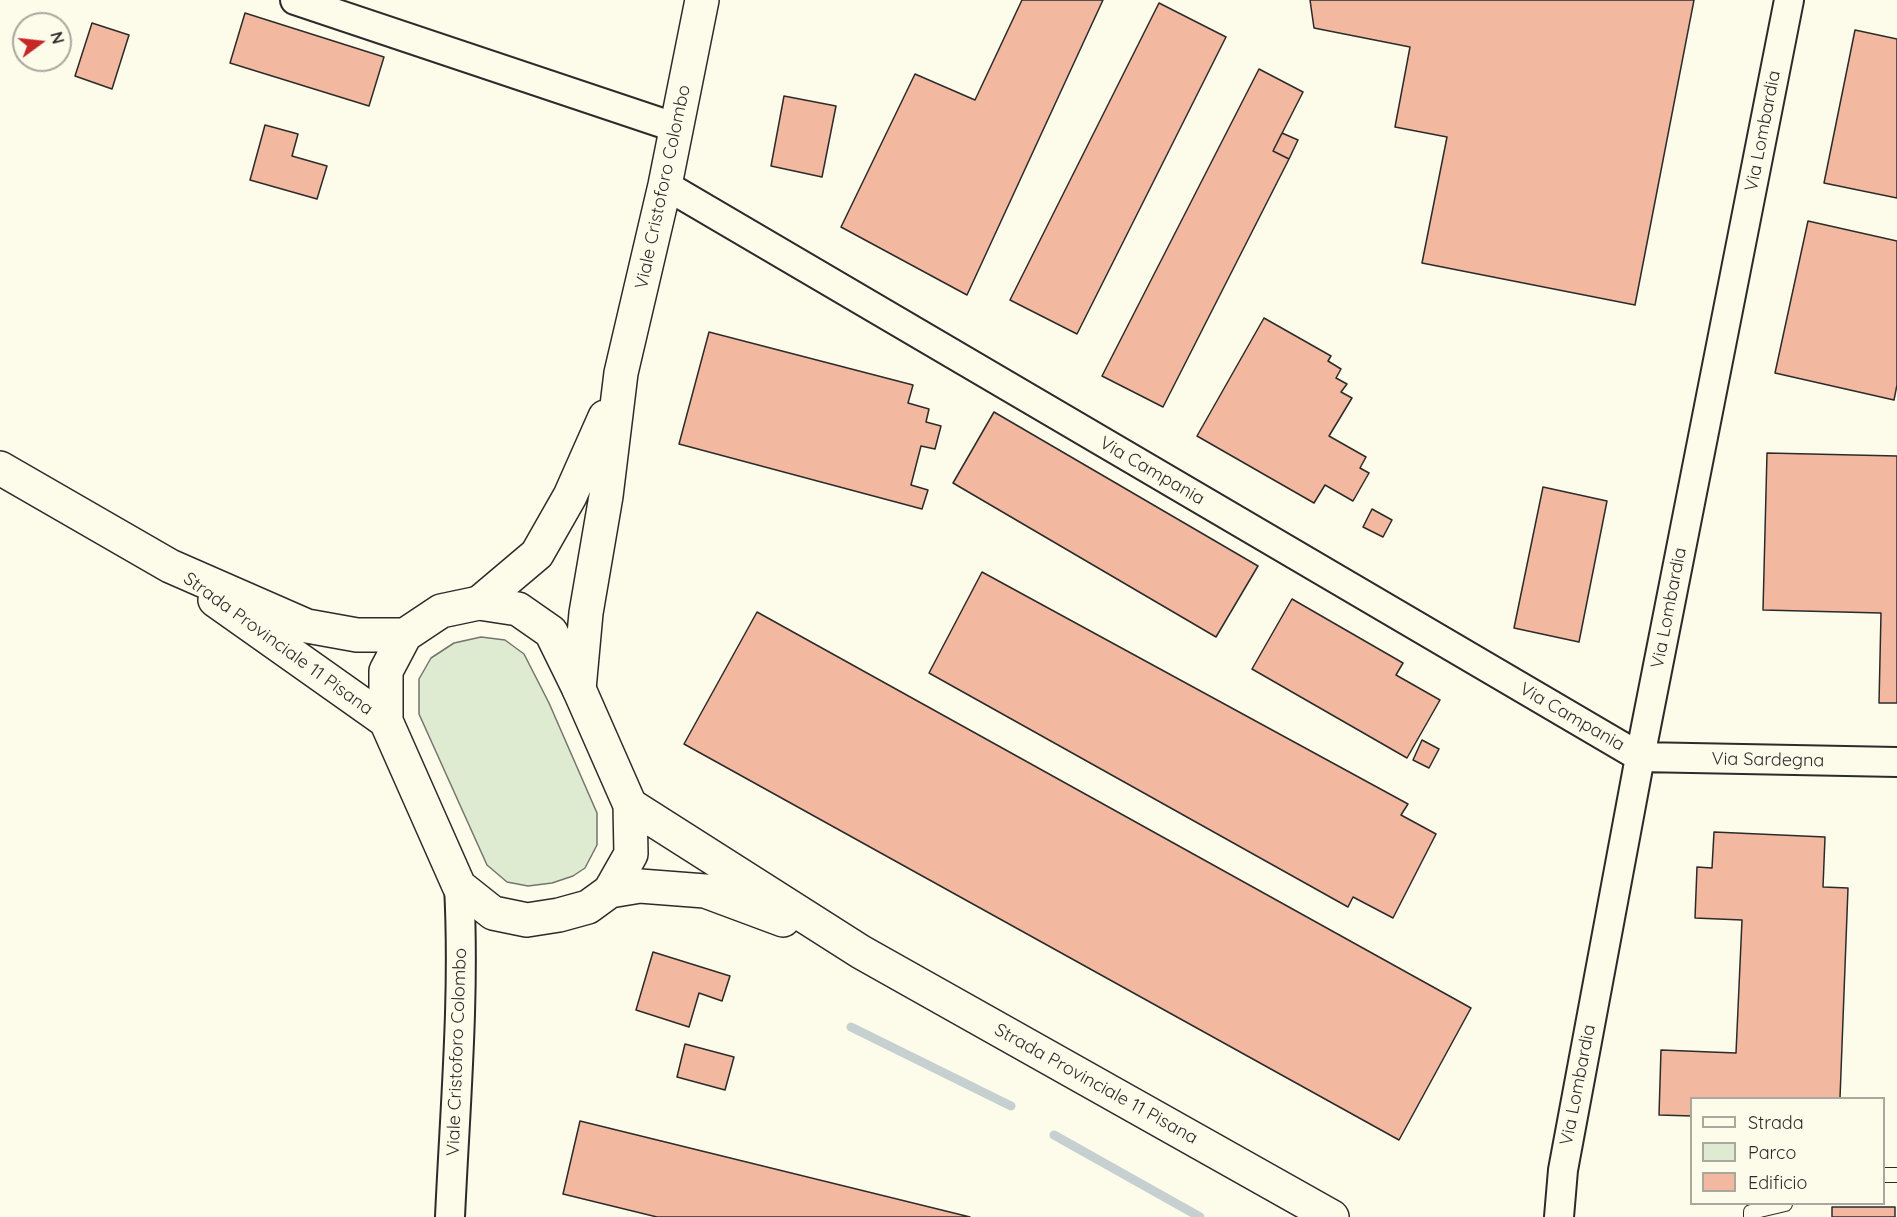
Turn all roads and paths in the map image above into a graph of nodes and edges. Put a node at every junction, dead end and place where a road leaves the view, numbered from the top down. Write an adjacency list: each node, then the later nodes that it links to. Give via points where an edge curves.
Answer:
1 (295, 0): 4 (street)
2 (702, 0): 4 (main road, Viale Cristoforo Colombo)
3 (1789, 0): 13 (street, Via Lombardia)
4 (676, 128): 5 (main road, Viale Cristoforo Colombo)
5 (665, 185): 6 (main road, Viale Cristoforo Colombo); 13 (street, Via Campania)
6 (621, 373): 9 (main road, Viale Cristoforo Colombo, via 598,436 537,554); 11 (main road, Viale Cristoforo Colombo, via 586,613)
7 (0, 468): 8 (main road, Strada Provinciale 11 Pisana)
8 (170, 566): 10 (main road, Strada Provinciale 11 Pisana, via 307,626 357,635); 12 (main road, Strada Provinciale 11 Pisana)
9 (479, 603): 10 (main road, Strada Provinciale 11 Pisana, via 441,611); 11 (main road, Strada Provinciale 11 Pisana, via 518,609 550,632)
10 (405, 635): 12 (main road, Strada Provinciale 11 Pisana, via 386,671)
11 (579, 689): 15 (main road, Strada Provinciale 11 Pisana)
12 (386, 721): 16 (main road, Strada Provinciale 11 Pisana)
13 (1640, 757): 14 (street, Via Sardegna); 22 (street, Via Lombardia, via 1563,1170)
14 (1897, 762)
15 (630, 805): 17 (main road, Strada Provinciale 11 Pisana, via 631,854); 18 (main road, Strada Provinciale 11 Pisana)
16 (459, 886): 17 (main road, Strada Provinciale 11 Pisana, via 493,913 527,920 588,907); 20 (street, Viale Cristoforo Colombo, via 461,990)
17 (610, 891): 18 (main road, Strada Provinciale 11 Pisana, via 640,886 705,891)
18 (861, 952): 21 (main road, Strada Provinciale 11 Pisana)
19 (1777, 1205): 23 (lane, via 1751,1212)
20 (450, 1217)
21 (1332, 1217)
22 (1559, 1217)
23 (1751, 1217)

